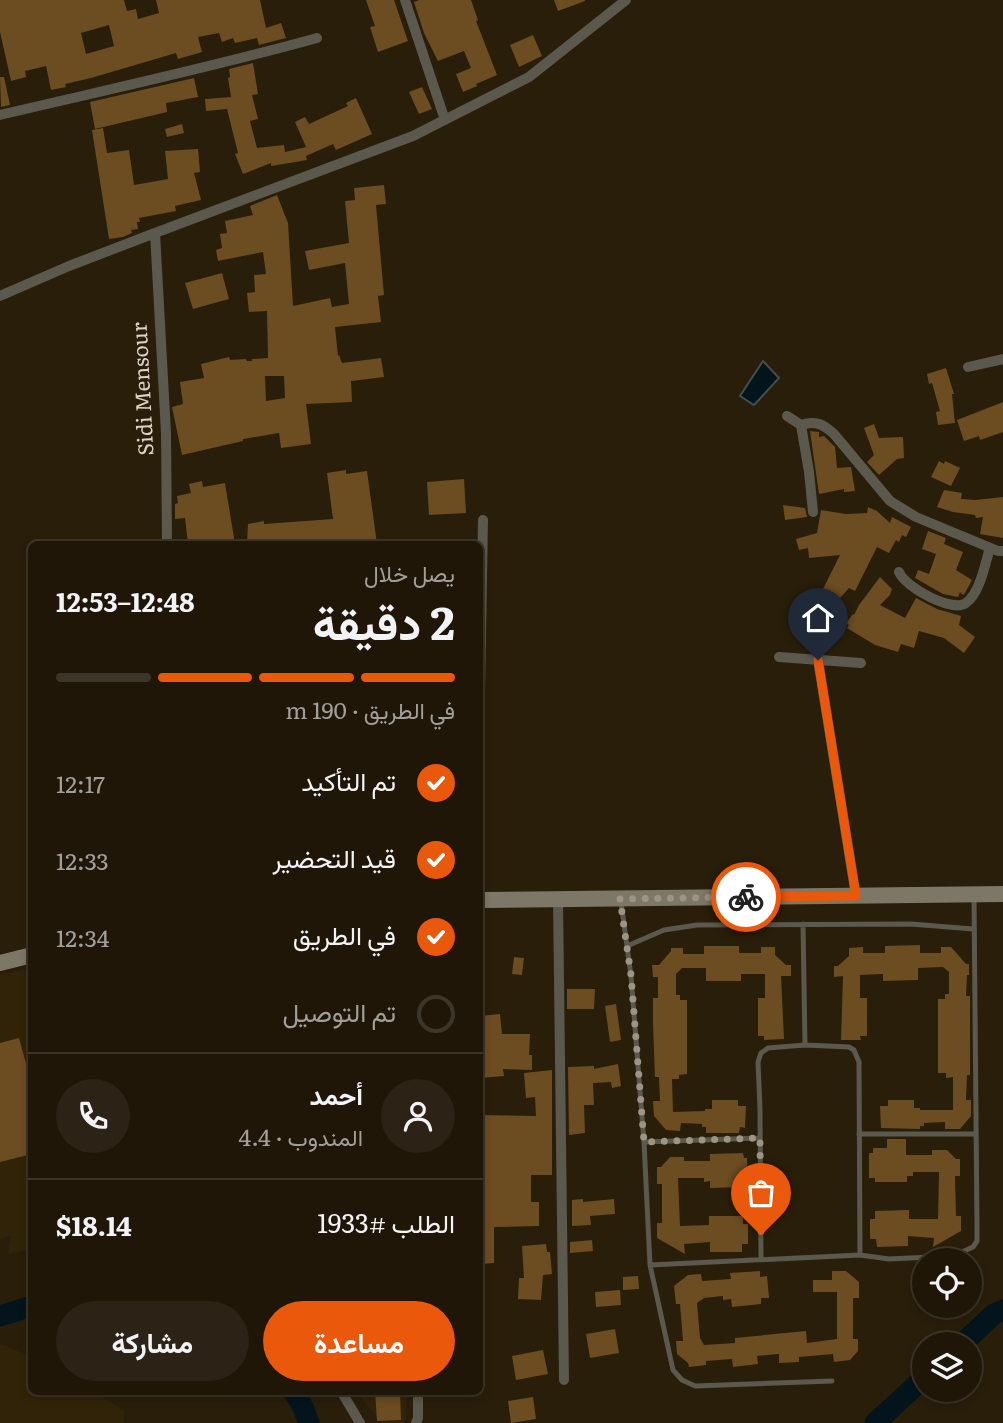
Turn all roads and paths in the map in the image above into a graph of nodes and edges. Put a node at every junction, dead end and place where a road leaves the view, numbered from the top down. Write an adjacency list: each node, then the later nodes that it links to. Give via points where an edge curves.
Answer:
1 (405, 0): 5 (street)
2 (626, 0): 5 (street, via 529,77)
3 (317, 38): 4 (street)
4 (0, 115)
5 (445, 120): 6 (street)
6 (155, 233): 7 (street); 14 (street, Sidi Mensour)
7 (0, 296)
8 (1003, 359): 9 (street)
9 (968, 367)
10 (787, 416): 11 (street)
11 (801, 425): 12 (street); 16 (street, via 826,426 890,502)
12 (813, 512)
13 (483, 520): 15 (street)
14 (167, 541)
15 (483, 541)
16 (990, 548): 17 (street); 18 (street, via 980,583 960,606 921,594)
17 (1003, 551)
18 (900, 572)
19 (779, 657): 20 (street)
20 (818, 660): 21 (street); 24 (street)
21 (861, 663)
22 (974, 894): 23 (main road); 24 (main road); 29 (lane)
23 (1003, 894)
24 (856, 896): 25 (main road)
25 (620, 899): 27 (main road); 30 (lane)
26 (483, 900): 27 (main road)
27 (558, 900): 41 (street)
28 (803, 924): 29 (lane); 30 (lane, via 697,925 664,930); 33 (lane)
29 (973, 929): 35 (lane)
30 (627, 946): 37 (lane)
31 (28, 956): 32 (main road)
32 (0, 963)
33 (805, 1045): 34 (lane, via 854,1050 859,1062); 36 (lane, via 768,1048 758,1057)
34 (859, 1134): 35 (lane); 38 (lane)
35 (976, 1134): 38 (lane, via 977,1241 973,1247 953,1256 889,1259)
36 (760, 1138): 37 (lane); 39 (lane)
37 (644, 1142): 40 (lane)
38 (860, 1255): 39 (lane)
39 (761, 1260): 40 (lane)
40 (650, 1265): 42 (lane, via 673,1370 687,1384)
41 (564, 1380)
42 (832, 1381)
43 (343, 1395): 45 (street)
44 (418, 1395): 46 (street)
45 (360, 1423)
46 (416, 1423)

